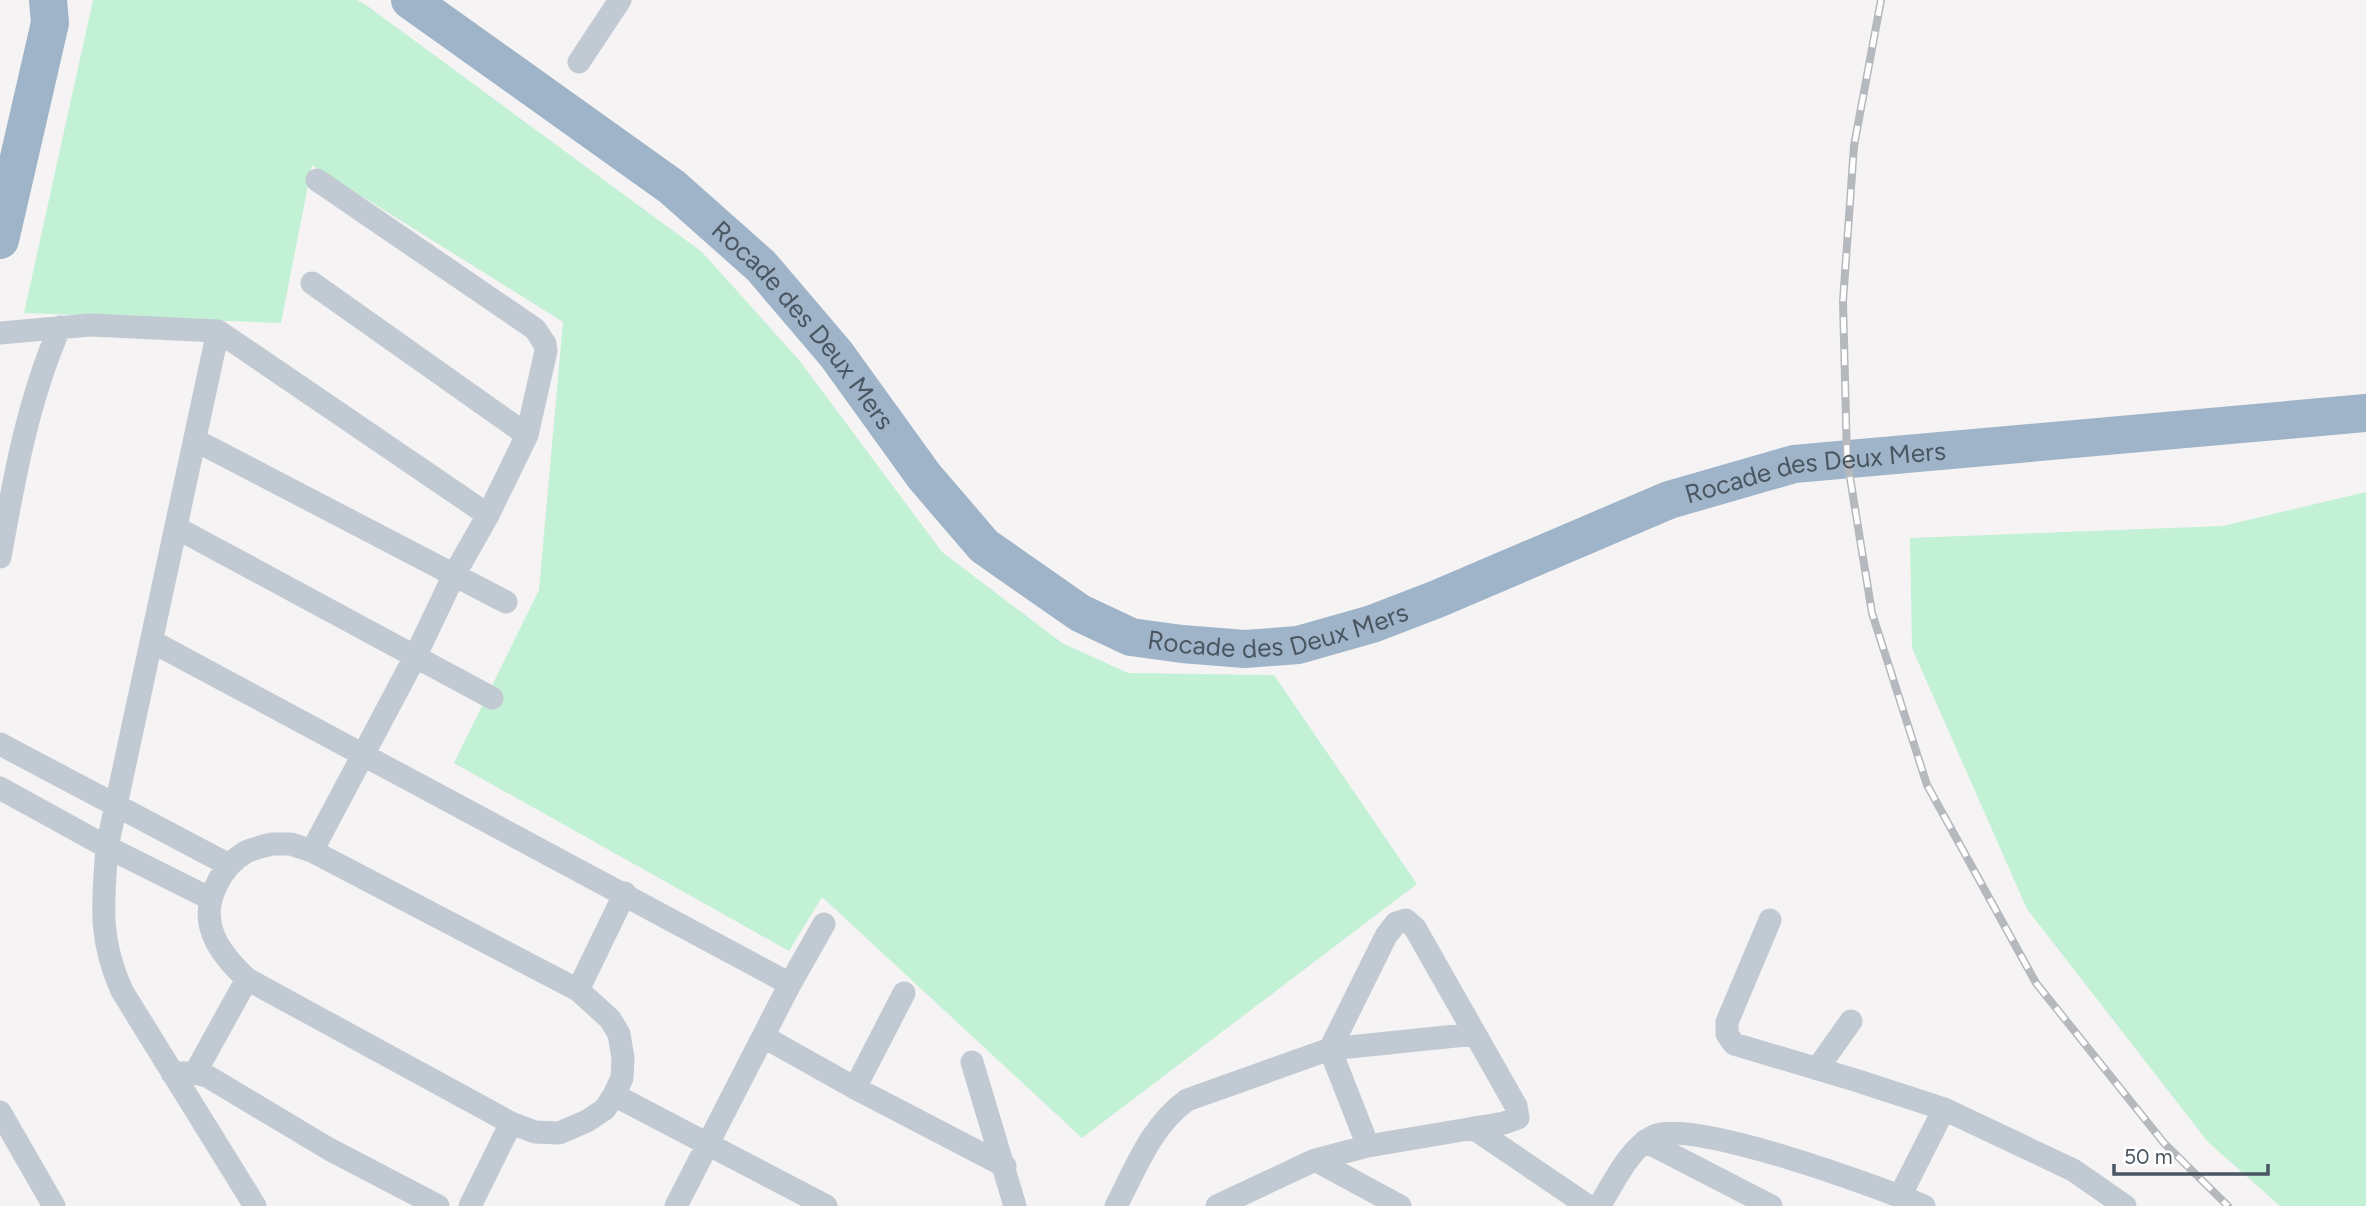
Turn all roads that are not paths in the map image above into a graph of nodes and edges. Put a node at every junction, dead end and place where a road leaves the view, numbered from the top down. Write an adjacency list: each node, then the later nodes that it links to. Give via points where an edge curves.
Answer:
1 (410, 0): 11 (highway, Rocade des Deux Mers, via 672,187 761,266 836,354 925,477 984,546 1080,614 1131,637 1245,649 1298,645 1424,604 1669,500 1794,464)
2 (620, 0): 4 (street)
3 (54, 8): 6 (highway)
4 (579, 62)
5 (317, 180): 12 (street, via 535,330 546,351)
6 (0, 240)
7 (312, 283): 12 (street)
8 (60, 327): 9 (street); 10 (street); 16 (street, via 32,406)
9 (218, 331): 13 (street); 14 (street)
10 (0, 333)
11 (2366, 413)
12 (527, 435): 14 (street)
13 (195, 440): 15 (street); 17 (street)
14 (488, 515): 17 (street)
15 (177, 528): 19 (street); 20 (street)
16 (0, 557)
17 (454, 575): 18 (street); 20 (street)
18 (506, 602)
19 (153, 642): 23 (street); 25 (street)
20 (415, 657): 21 (street); 23 (street)
21 (492, 698)
22 (0, 744): 25 (street)
23 (364, 755): 27 (street); 29 (street)
24 (0, 788): 26 (street)
25 (117, 807): 26 (street); 28 (street)
26 (107, 847): 30 (street); 43 (street, via 103,899 110,964 122,991)
27 (312, 851): 28 (street, via 272,844 247,851); 35 (street)
28 (229, 865): 30 (street)
29 (625, 893): 34 (street); 35 (street)
30 (209, 898): 33 (street, via 211,929 219,948)
31 (1770, 920): 42 (street, via 1727,1021 1727,1034 1734,1044)
32 (824, 924): 34 (street)
33 (247, 979): 43 (street); 48 (street)
34 (790, 984): 39 (street)
35 (578, 990): 45 (street, via 610,1019 619,1034 622,1078)
36 (904, 993): 44 (street)
37 (1851, 1021): 42 (street)
38 (1475, 1034): 40 (street); 40 (street, via 1415,928 1401,920 1386,936); 49 (street, via 1518,1115 1510,1122)
39 (764, 1037): 44 (street); 51 (street)
40 (1330, 1049): 52 (street); 63 (street, via 1186,1100 1157,1128)
41 (972, 1062): 54 (street)
42 (1817, 1069): 46 (street)
43 (183, 1073): 57 (street); 58 (street, via 217,1082 329,1149)
44 (855, 1088): 54 (street)
45 (614, 1095): 48 (street, via 605,1109 559,1133 535,1132); 51 (street)
46 (1944, 1109): 55 (street); 70 (street, via 2073,1170)
47 (0, 1112): 56 (street)
48 (511, 1123): 59 (street)
49 (1473, 1128): 52 (street); 66 (street)
50 (1645, 1142): 55 (street, via 1676,1131 1788,1158); 67 (street); 68 (street)
51 (710, 1144): 60 (street); 61 (street)
52 (1368, 1146): 53 (street)
53 (1315, 1160): 64 (street); 65 (street)
54 (1005, 1166): 62 (street)
55 (1900, 1196): 69 (street)
56 (54, 1206)
57 (255, 1206)
58 (438, 1206)
59 (470, 1206)
60 (676, 1206)
61 (825, 1206)
62 (1016, 1206)
63 (1116, 1206)
64 (1219, 1206)
65 (1400, 1206)
66 (1588, 1206)
67 (1599, 1206)
68 (1771, 1206)
69 (1924, 1206)
70 (2125, 1206)

